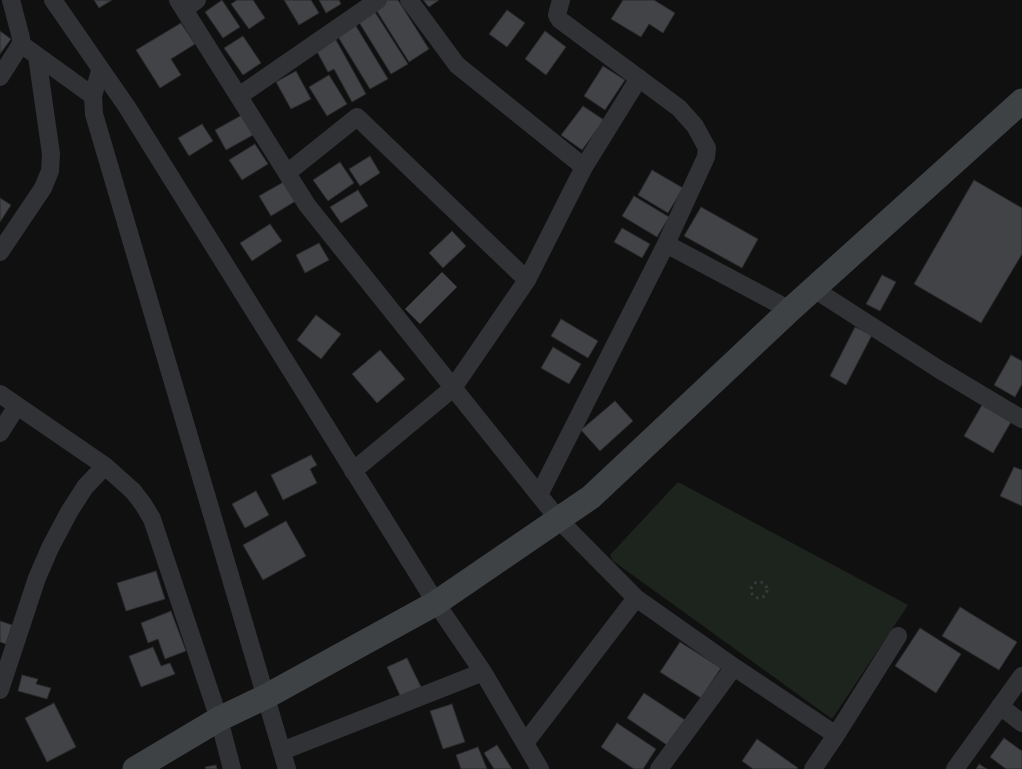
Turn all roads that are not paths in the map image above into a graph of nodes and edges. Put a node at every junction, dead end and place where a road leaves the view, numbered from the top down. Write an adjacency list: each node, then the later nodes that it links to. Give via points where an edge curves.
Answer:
1 (10, 0): 7 (street)
2 (53, 0): 9 (street)
3 (378, 0): 13 (street)
4 (409, 0): 15 (street, via 457,65)
5 (560, 0): 11 (street, via 557,15 560,20)
6 (186, 3): 13 (street)
7 (21, 44): 8 (street); 10 (street)
8 (37, 56): 12 (street); 18 (street, via 51,154 50,171)
9 (100, 71): 12 (street); 28 (street, via 127,107)
10 (0, 77)
11 (639, 78): 15 (street); 17 (street, via 688,116 707,148 706,157)
12 (93, 96): 38 (street, via 94,114)
13 (239, 96): 16 (street)
14 (1022, 101): 20 (main road)
15 (584, 167): 19 (street)
16 (287, 173): 19 (street, via 357,117); 22 (street, via 307,205)
17 (666, 244): 21 (street); 29 (street)
18 (0, 252)
19 (527, 280): 22 (street)
20 (814, 289): 21 (main road); 25 (street)
21 (790, 310): 30 (main road, via 592,497)
22 (453, 388): 28 (street); 29 (street)
23 (0, 394): 24 (street)
24 (17, 406): 26 (street); 27 (street)
25 (1022, 419)
26 (0, 432)
27 (105, 466): 37 (street, via 69,512 50,548); 40 (street, via 133,491 152,519)
28 (353, 471): 32 (street)
29 (539, 495): 30 (street)
30 (559, 520): 31 (street); 32 (main road)
31 (636, 598): 34 (street); 43 (street)
32 (436, 603): 35 (street); 38 (main road)
33 (898, 636): 42 (street)
34 (734, 667): 42 (street); 49 (street)
35 (483, 672): 43 (street); 44 (street)
36 (1022, 676): 39 (street)
37 (0, 690)
38 (267, 696): 40 (main road); 44 (street)
39 (1000, 706): 41 (street); 51 (street)
40 (219, 719): 45 (main road); 46 (street)
41 (1022, 723)
42 (836, 735): 50 (street)
43 (525, 743): 48 (street)
44 (282, 750): 47 (street)
45 (135, 769)
46 (232, 769)
47 (287, 769)
48 (540, 769)
49 (659, 769)
50 (812, 769)
51 (955, 769)

